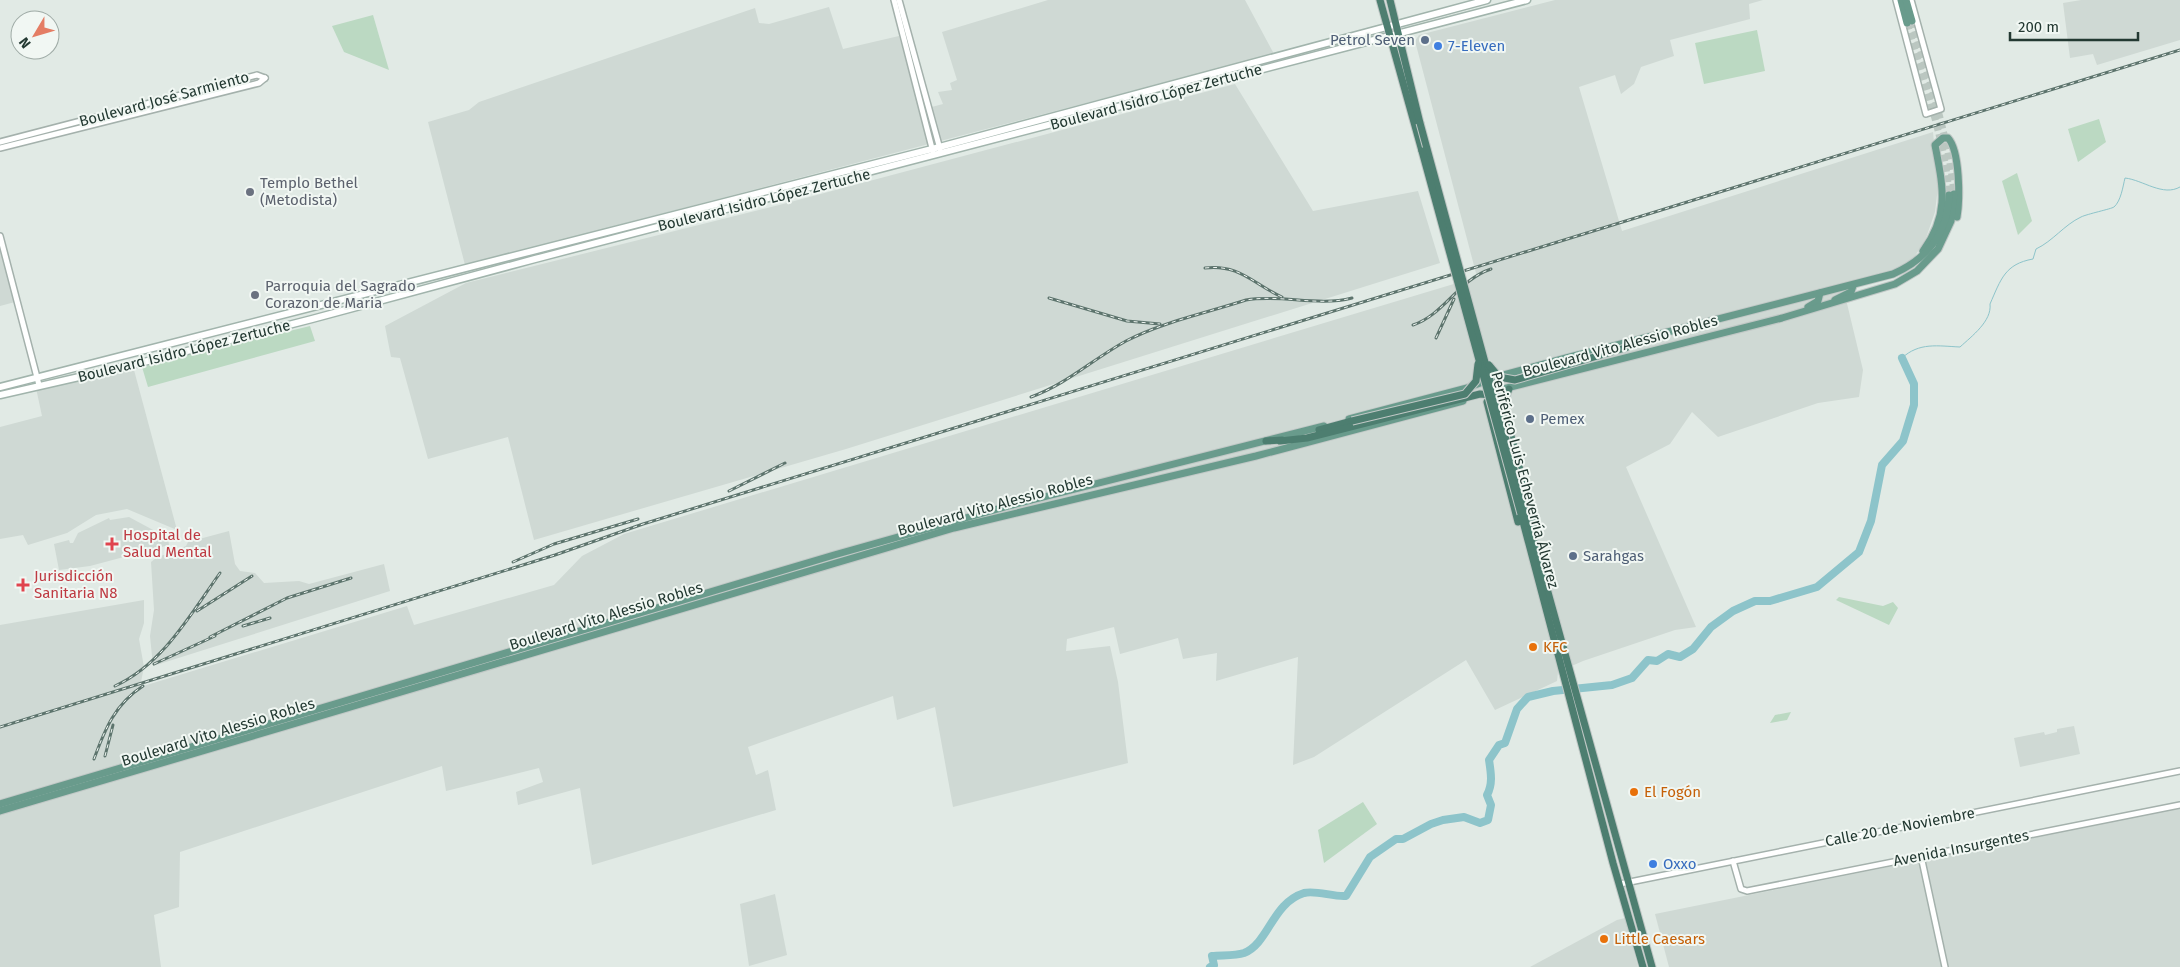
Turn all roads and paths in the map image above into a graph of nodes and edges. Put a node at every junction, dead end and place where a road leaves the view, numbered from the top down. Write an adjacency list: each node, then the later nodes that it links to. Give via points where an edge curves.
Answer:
1 (894, 0): 20 (street)
2 (899, 0): 18 (street)
3 (1380, 0): 12 (highway, Periférico Luis Echeverría Álvarez)
4 (1390, 0): 11 (highway, Periférico Luis Echeverría Álvarez)
5 (1487, 0): 11 (main road, Boulevard Isidro López Zertuche)
6 (1527, 0): 13 (main road, Boulevard Isidro López Zertuche)
7 (1896, 0): 10 (street, via 1926,114 1942,109)
8 (1901, 0): 9 (main road, via 1909,22)
9 (1906, 0)
10 (1911, 0)
11 (1396, 24): 12 (main road, Boulevard Isidro López Zertuche); 13 (highway, Periférico Luis Echeverría Álvarez)
12 (1387, 27): 14 (highway, Periférico Luis Echeverría Álvarez); 15 (main road, Boulevard Isidro López Zertuche)
13 (1399, 34): 14 (main road, Boulevard Isidro López Zertuche); 16 (highway, Periférico Luis Echeverría Álvarez)
14 (1390, 36): 15 (main road, Boulevard Isidro López Zertuche); 16 (highway, Periférico Luis Echeverría Álvarez)
15 (1123, 102): 18 (main road, Boulevard Isidro López Zertuche); 21 (main road, Boulevard Isidro López Zertuche)
16 (1417, 123): 39 (highway, Periférico Luis Echeverría Álvarez, bridge)
17 (0, 142): 19 (street, Boulevard José Sarmiento, via 257,75 265,78 258,83)
18 (940, 147): 20 (main road, Boulevard Isidro López Zertuche); 21 (street)
19 (0, 148)
20 (932, 149): 22 (street); 23 (main road, Boulevard Isidro López Zertuche)
21 (942, 154): 22 (main road, Boulevard Isidro López Zertuche)
22 (934, 156): 24 (main road, Boulevard Isidro López Zertuche)
23 (713, 206): 24 (main road); 25 (main road, Boulevard Isidro López Zertuche)
24 (715, 213): 26 (main road, Boulevard Isidro López Zertuche)
25 (649, 222): 26 (main road); 28 (main road, Boulevard Isidro López Zertuche)
26 (651, 229): 29 (main road, Boulevard Isidro López Zertuche)
27 (0, 236): 43 (street)
28 (576, 241): 29 (main road); 43 (main road, Boulevard Isidro López Zertuche)
29 (577, 248): 43 (main road, Boulevard Isidro López Zertuche, via 136,364)
30 (1938, 249): 31 (main road, Boulevard Vito Alessio Robles, via 1951,221 1952,195 1939,236); 31 (main road, via 1953,230 1959,202 1953,149 1948,138 1937,141 1935,145 1944,195 1941,217); 35 (main road, Boulevard Vito Alessio Robles, via 1917,270 1896,284)
31 (1914, 263): 32 (main road, Boulevard Vito Alessio Robles, via 1893,274)
32 (1852, 286): 33 (main road, Boulevard Vito Alessio Robles); 35 (main road, via 1851,292)
33 (1820, 293): 34 (main road, Boulevard Vito Alessio Robles); 36 (main road, via 1818,302)
34 (1782, 304): 37 (main road, via 1779,311); 38 (main road, Boulevard Vito Alessio Robles)
35 (1826, 305): 36 (main road, Boulevard Vito Alessio Robles)
36 (1790, 316): 37 (main road, Boulevard Vito Alessio Robles)
37 (1782, 318): 44 (main road, Boulevard Vito Alessio Robles)
38 (1645, 338): 39 (highway, bridge, via 1625,348 1515,380 1494,373); 41 (main road, Boulevard Vito Alessio Robles)
39 (1481, 355): 52 (highway, bridge, via 1476,381 1465,394); 54 (highway, Periférico Luis Echeverría Álvarez, bridge)
40 (1494, 366): 41 (main road, via 1500,372)
41 (1510, 374): 42 (main road, Boulevard Vito Alessio Robles); 44 (main road); 47 (highway)
42 (1496, 377): 47 (main road); 51 (main road, Boulevard Vito Alessio Robles, via 1467,388)
43 (38, 381): 45 (main road, Boulevard Isidro López Zertuche); 48 (main road, Boulevard Isidro López Zertuche)
44 (1521, 386): 46 (main road, Boulevard Vito Alessio Robles)
45 (0, 387)
46 (1510, 390): 47 (main road, Boulevard Vito Alessio Robles); 49 (highway)
47 (1486, 394): 49 (highway); 50 (highway); 52 (highway, via 1475,394 1307,438); 53 (main road, Boulevard Vito Alessio Robles, via 1256,456)
48 (0, 395)
49 (1503, 405): 50 (highway, via 1493,406); 55 (highway, via 1533,518)
50 (1489, 412): 56 (highway, via 1522,539)
51 (1266, 441): 52 (highway); 53 (main road, Boulevard Vito Alessio Robles)
52 (1280, 441)
53 (1066, 496): 58 (main road, Boulevard Vito Alessio Robles, via 844,553)
54 (1523, 514): 55 (highway, Periférico Luis Echeverría Álvarez); 56 (highway, Periférico Luis Echeverría Álvarez)
55 (1534, 541): 57 (highway, Periférico Luis Echeverría Álvarez)
56 (1532, 557): 57 (highway, Periférico Luis Echeverría Álvarez)
57 (1568, 678): 65 (highway, Periférico Luis Echeverría Álvarez, via 1577,698); 66 (highway, Periférico Luis Echeverría Álvarez, via 1569,698)
58 (334, 708): 60 (main road, Boulevard Vito Alessio Robles); 62 (main road, Boulevard Vito Alessio Robles)
59 (2180, 771): 64 (street, Calle 20 de Noviembre)
60 (0, 804)
61 (2180, 805): 63 (street, Avenida Insurgentes)
62 (0, 811)
63 (1921, 856): 64 (street, Avenida Insurgentes, via 1743,890); 69 (street)
64 (1733, 861): 65 (street, Calle 20 de Noviembre)
65 (1629, 883): 66 (street, Calle 20 de Noviembre); 68 (highway, Periférico Luis Echeverría Álvarez)
66 (1620, 884): 67 (highway, Periférico Luis Echeverría Álvarez)
67 (1643, 967)
68 (1652, 967)
69 (1945, 967)

